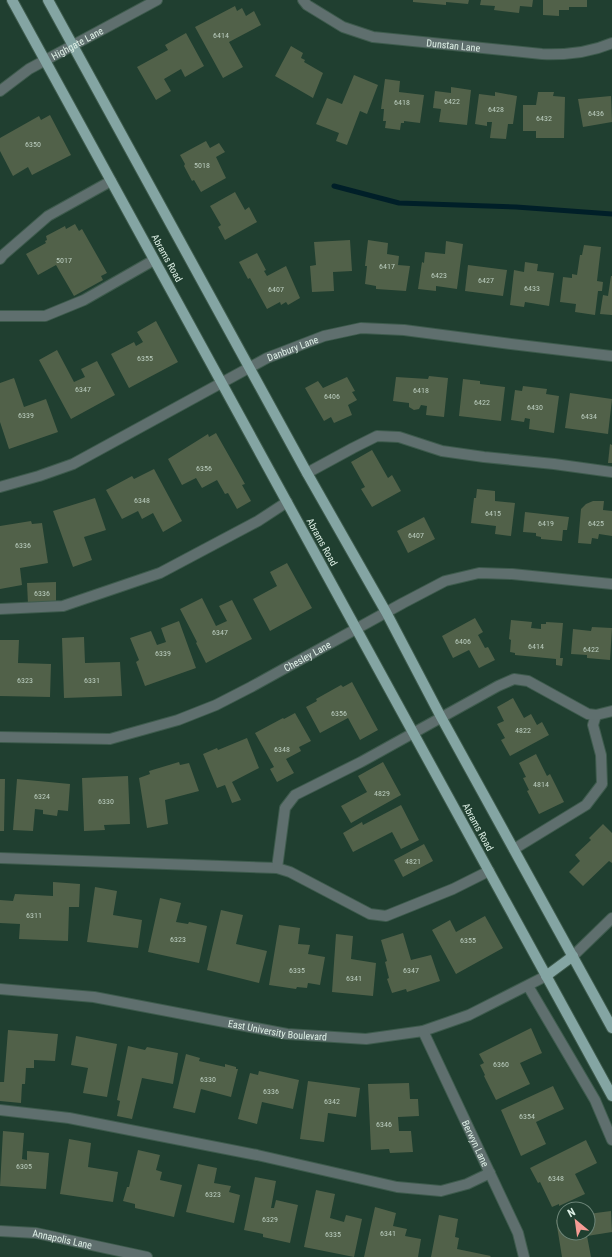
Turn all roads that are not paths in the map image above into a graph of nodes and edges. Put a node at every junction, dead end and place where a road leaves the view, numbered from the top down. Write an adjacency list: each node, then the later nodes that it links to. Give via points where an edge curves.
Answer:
1 (12, 0): 7 (main road, Abrams Road)
2 (48, 0): 6 (main road, Abrams Road)
3 (157, 0): 6 (street, Highgate Lane)
4 (303, 0): 5 (street, Dunstan Lane, via 343,27 373,37 569,55 600,49)
5 (612, 43)
6 (72, 45): 7 (street, Highgate Lane); 14 (main road, Abrams Road)
7 (45, 60): 8 (street, Highgate Lane); 9 (main road, Abrams Road)
8 (0, 91)
9 (111, 181): 10 (street, via 48,216); 11 (main road, Abrams Road)
10 (0, 259)
11 (154, 260): 12 (street, via 84,300 45,316); 15 (main road, Abrams Road)
12 (0, 316)
13 (612, 356): 14 (street, Danbury Lane, via 404,330 361,328 324,336 283,351)
14 (250, 368): 15 (street, Danbury Lane); 17 (main road, Abrams Road)
15 (222, 384): 18 (street, Danbury Lane, via 73,464); 19 (main road, Abrams Road)
16 (612, 472): 17 (street, via 442,451 399,437 377,436)
17 (307, 473): 22 (main road, Abrams Road)
18 (0, 487)
19 (287, 502): 21 (street, via 258,521 160,573 63,606); 23 (main road, Abrams Road)
20 (612, 584): 22 (street, Chesley Lane, via 479,573 445,581)
21 (0, 609)
22 (386, 612): 23 (street, Chesley Lane); 26 (main road, Abrams Road)
23 (356, 629): 27 (main road, Abrams Road); 28 (street, Chesley Lane, via 216,705 178,720 110,739)
24 (612, 712): 25 (street)
25 (596, 715): 26 (street, via 588,714 528,681 514,679); 29 (street, via 593,725 601,755 602,784 586,805)
26 (442, 717): 27 (street); 29 (main road, Abrams Road)
27 (413, 733): 31 (street, via 295,795 285,808); 32 (main road, Abrams Road)
28 (0, 737)
29 (514, 849): 34 (main road, Abrams Road)
30 (0, 858): 31 (street)
31 (277, 868): 32 (street, via 290,872 370,914 386,916 453,889)
32 (489, 871): 35 (main road, Abrams Road)
33 (612, 918): 34 (street)
34 (573, 956): 35 (main road); 38 (main road, Abrams Road)
35 (546, 976): 36 (street, East University Boulevard); 40 (main road, Abrams Road)
36 (528, 986): 39 (street, East University Boulevard, via 469,1015); 42 (street, via 595,1100)
37 (0, 989): 39 (street, East University Boulevard, via 94,997 287,1034 366,1039)
38 (612, 1028)
39 (423, 1031): 43 (street, Berwyn Lane)
40 (612, 1096)
41 (0, 1110): 43 (street, via 69,1118 257,1155 397,1187 441,1190 467,1184)
42 (612, 1140)
43 (490, 1173): 46 (street, Berwyn Lane, via 518,1233)
44 (0, 1231): 45 (street, Annapolis Lane, via 36,1233)
45 (147, 1257)
46 (524, 1257)

